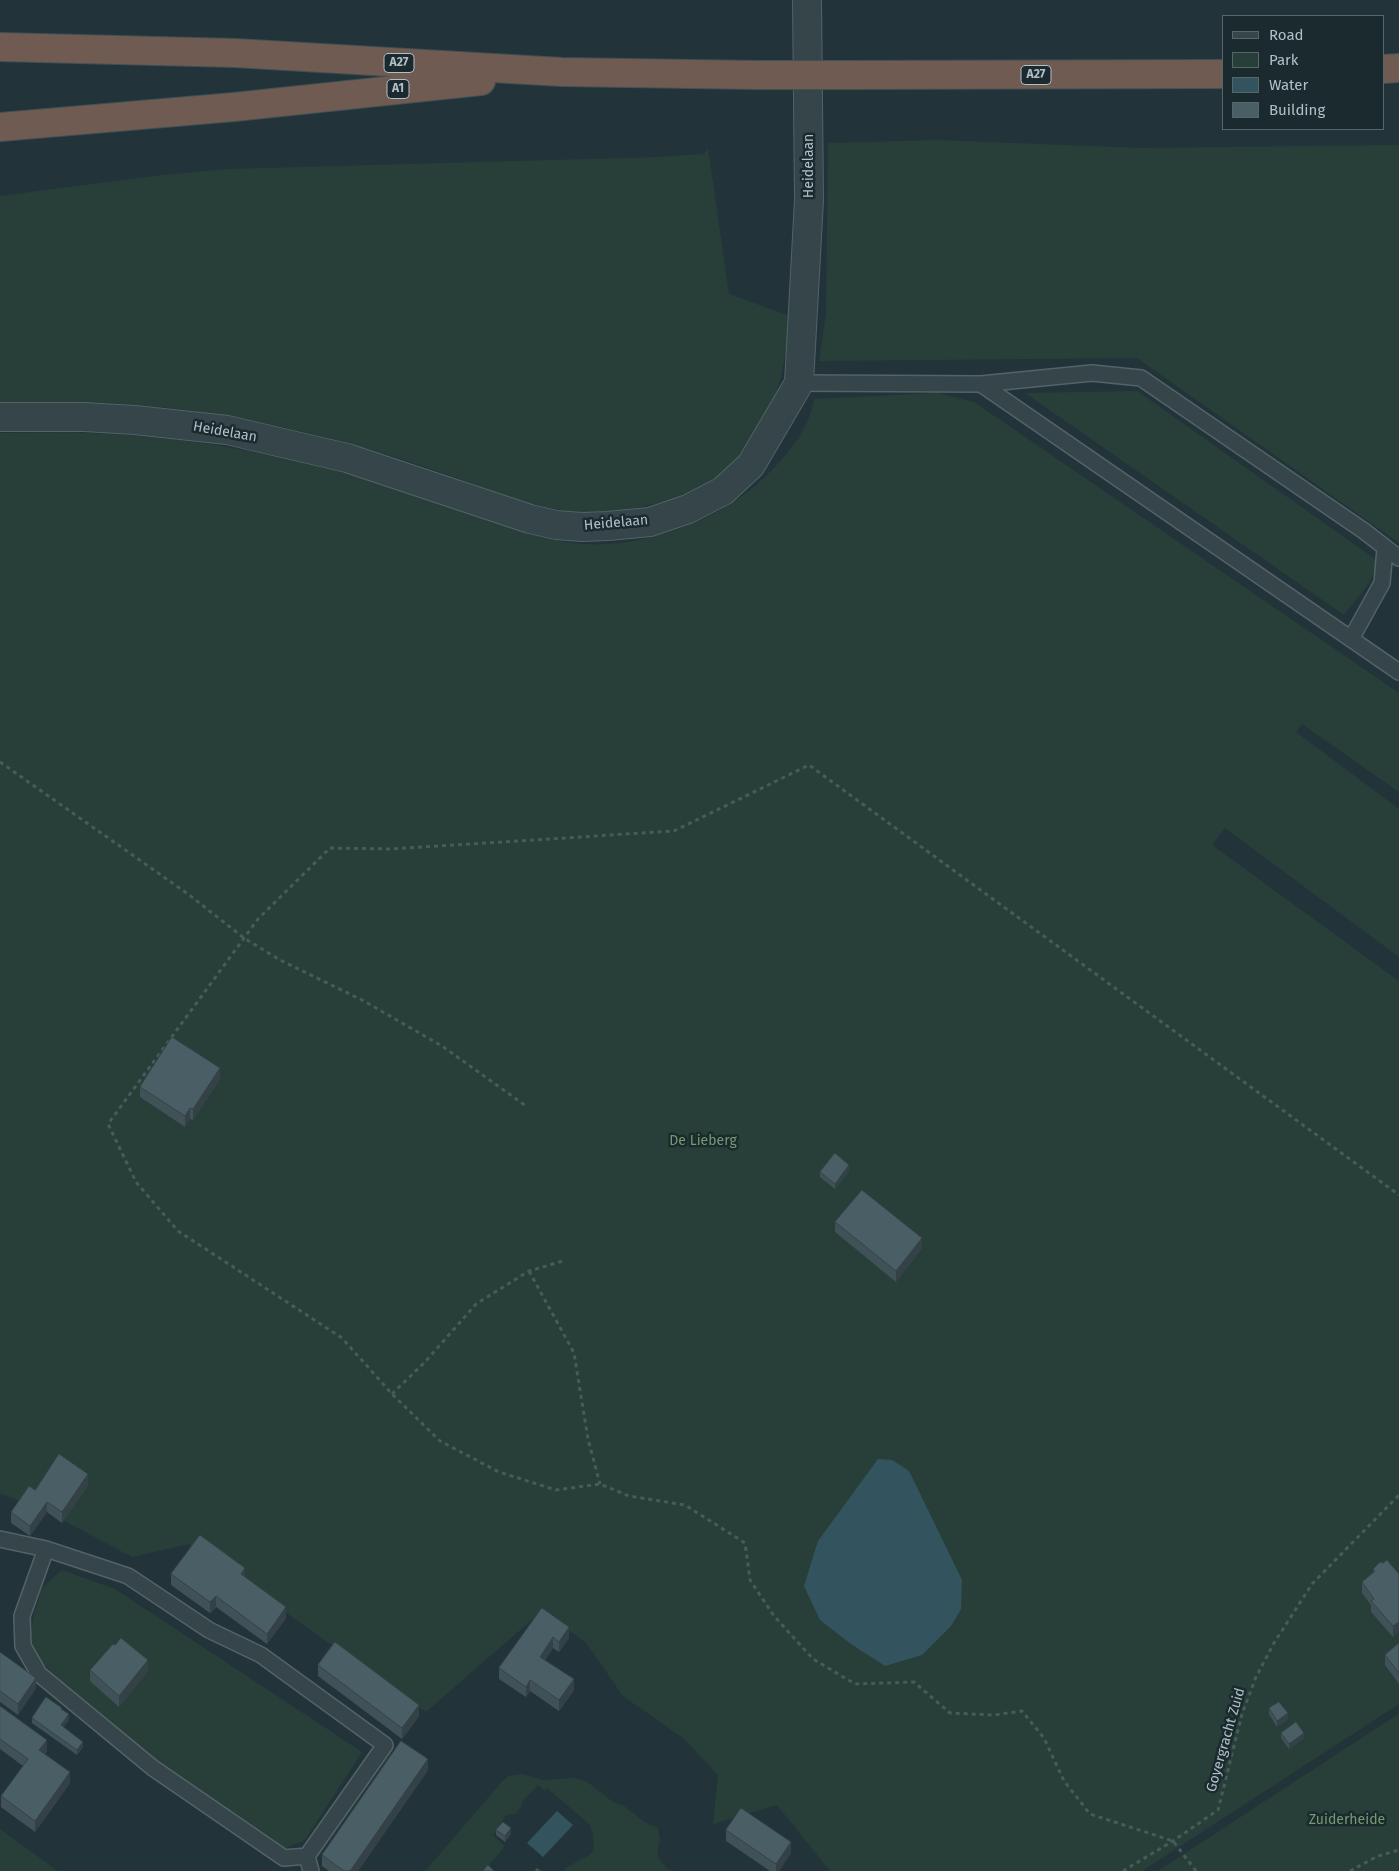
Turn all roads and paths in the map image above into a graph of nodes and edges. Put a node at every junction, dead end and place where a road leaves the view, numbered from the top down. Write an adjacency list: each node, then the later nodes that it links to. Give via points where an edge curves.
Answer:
1 (807, 0): 8 (street, Heidelaan, via 809,200)
2 (0, 47): 5 (highway, A27, via 235,53)
3 (1399, 68): 4 (highway)
4 (1384, 69)
5 (562, 72): 6 (highway, A27, bridge); 7 (highway, A1)
6 (1222, 74)
7 (0, 127)
8 (800, 383): 9 (lane); 10 (street, Heidelaan, via 751,466 723,491 688,509 650,522 600,527 530,520 356,460 227,430 84,416)
9 (981, 384): 11 (lane, via 1092,373 1141,378 1364,531); 13 (lane)
10 (0, 417)
11 (1385, 549): 12 (lane); 13 (lane, via 1382,583)
12 (1399, 558)
13 (1351, 639): 14 (lane)
14 (1399, 672)
15 (0, 762): 16 (path, via 188,894)
16 (244, 938): 17 (path, via 442,1046); 18 (path, via 258,919 330,848 392,849 674,831 809,765); 21 (path, via 108,1124 136,1182 178,1231 342,1338)
17 (526, 1106)
18 (1399, 1195)
19 (563, 1261): 20 (path)
20 (528, 1271): 21 (path, via 476,1304); 22 (path, via 574,1352 588,1438)
21 (392, 1394): 22 (path, via 440,1441 499,1472 556,1490)
22 (600, 1484): 26 (path, via 630,1496 686,1505 745,1542 750,1580 774,1616 813,1659 856,1684 914,1682 950,1713 994,1715 1022,1711 1044,1738 1064,1781 1090,1814)
23 (1399, 1495): 26 (path, Goyergracht Zuid, via 1312,1584 1292,1613 1256,1677 1235,1739 1218,1810)
24 (0, 1539): 25 (lane)
25 (46, 1549): 28 (lane, via 22,1616 23,1646 39,1674 152,1768 284,1858); 28 (lane, via 128,1576 209,1630 261,1655 385,1745)
26 (1172, 1841): 30 (path, Goyergracht Zuid); 31 (path)
27 (1399, 1850): 32 (path, via 1378,1856)
28 (307, 1856): 29 (lane)
29 (311, 1871)
30 (1123, 1871)
31 (1196, 1871)
32 (1350, 1871)

